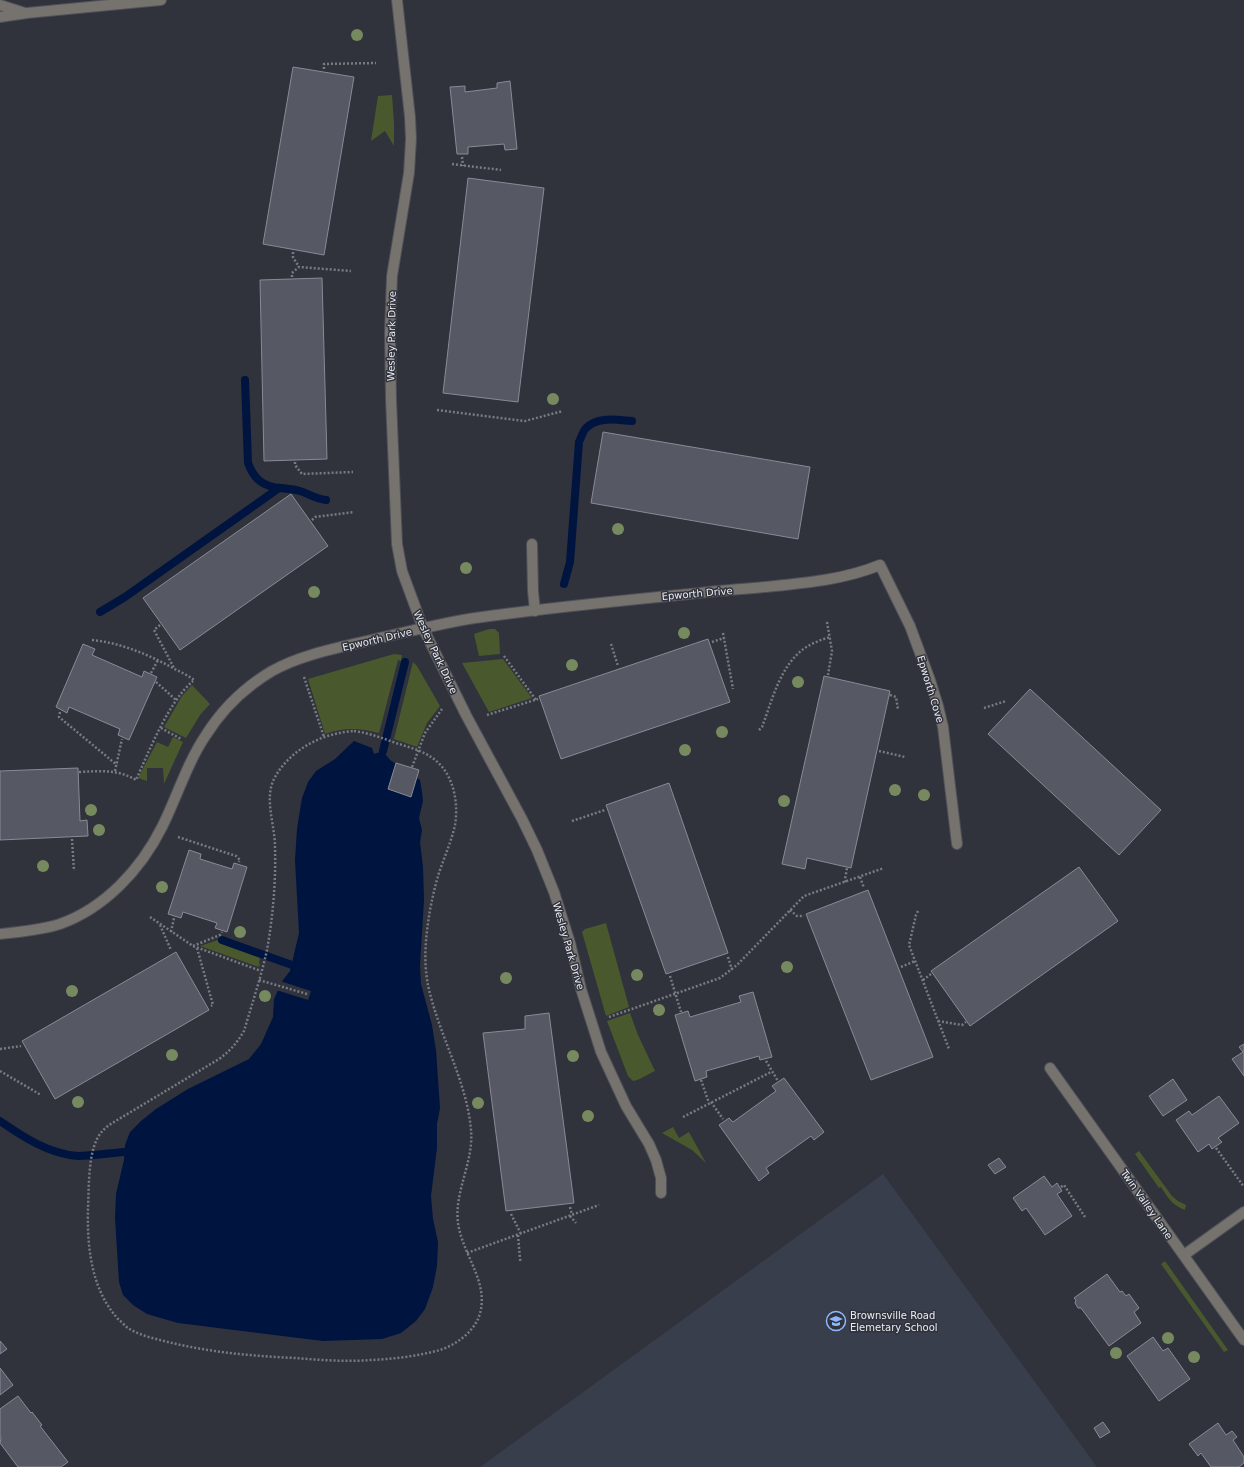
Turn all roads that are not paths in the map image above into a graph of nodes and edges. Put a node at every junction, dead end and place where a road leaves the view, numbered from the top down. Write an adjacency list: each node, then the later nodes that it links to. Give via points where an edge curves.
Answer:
1 (161, 0): 4 (street)
2 (397, 0): 9 (street, Wesley Park Drive, via 411,139 409,173 392,276 390,333 397,544 402,571)
3 (0, 5): 4 (street)
4 (27, 13): 5 (street)
5 (0, 17)
6 (532, 544): 8 (street)
7 (880, 565): 8 (street, Epworth Drive, via 849,576 814,582 650,597); 10 (street, Epworth Cove, via 912,633 938,706 943,727)
8 (535, 611): 9 (street, Epworth Drive, via 473,618)
9 (423, 628): 11 (street, Epworth Drive, via 304,658 274,670 253,683 230,703 205,736 161,829 147,852 115,891 61,924); 13 (street, Wesley Park Drive, via 537,850 554,892 601,1052 626,1106 656,1160 661,1178)
10 (957, 844)
11 (0, 934)
12 (1050, 1068): 15 (street, Twin Valley Lane)
13 (661, 1193)
14 (1244, 1212): 15 (street)
15 (1184, 1255): 16 (street, Twin Valley Lane)
16 (1244, 1340)

